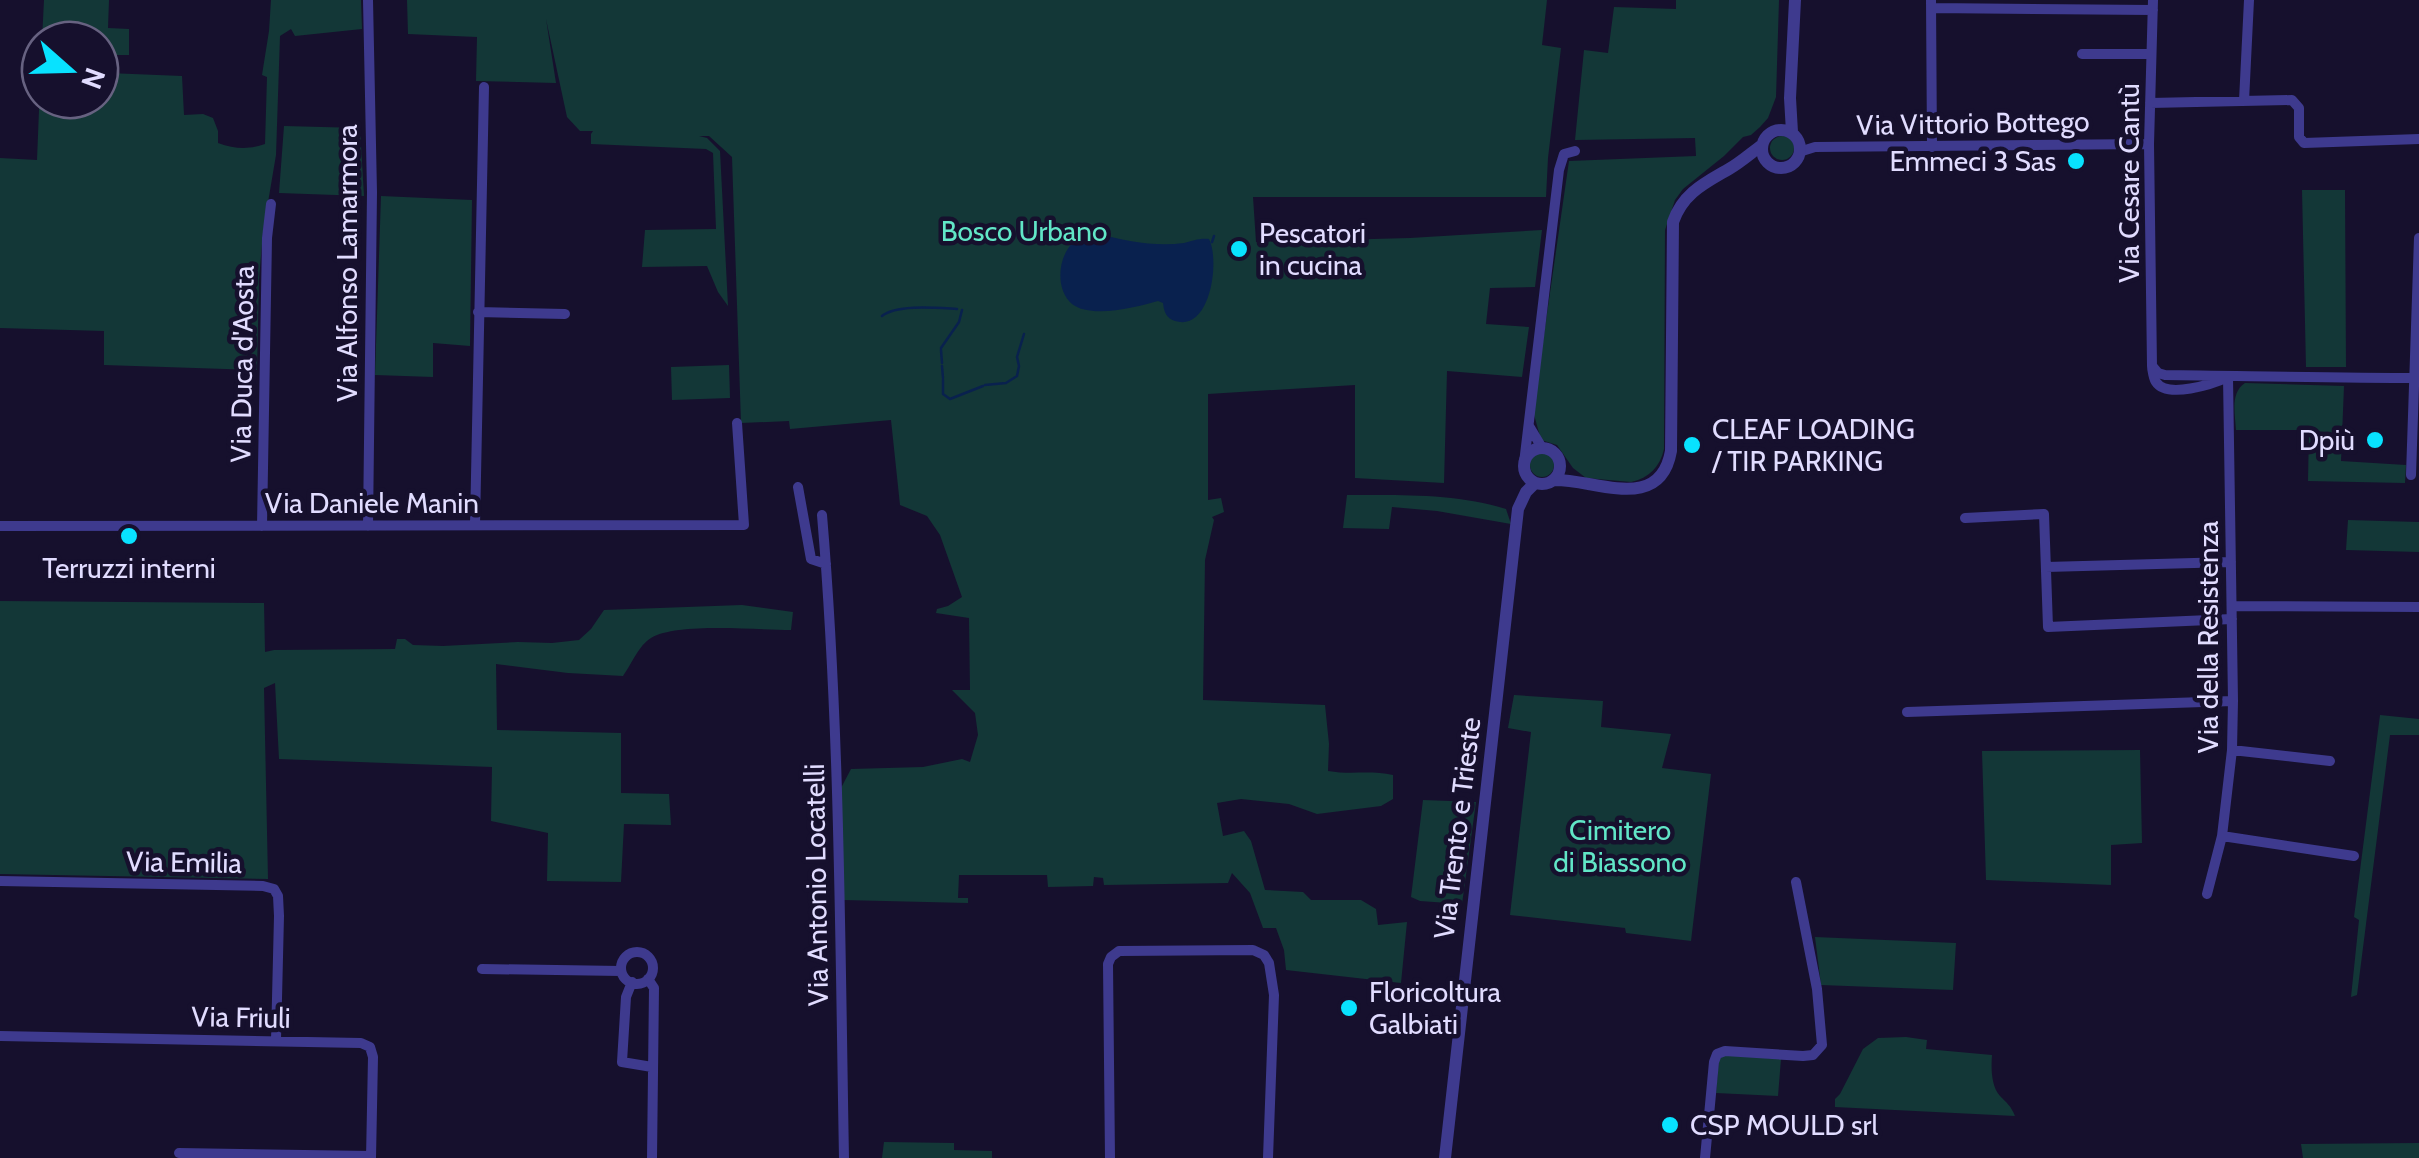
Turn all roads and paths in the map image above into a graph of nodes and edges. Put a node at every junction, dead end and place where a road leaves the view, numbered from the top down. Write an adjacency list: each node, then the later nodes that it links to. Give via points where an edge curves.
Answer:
1 (368, 0): 44 (street, Via Alfonso Lamarmora)
2 (1795, 0): 9 (street)
3 (2249, 0): 10 (street)
4 (1932, 4): 5 (street); 16 (street)
5 (2153, 5): 7 (street, Via Cesare Cantù)
6 (2082, 54): 7 (street)
7 (2151, 54): 11 (street, Via Cesare Cantù)
8 (484, 86): 23 (street)
9 (1790, 98): 12 (street); 14 (street)
10 (2244, 101): 11 (street); 13 (street, via 2292,100 2304,142)
11 (2150, 103): 15 (street, Via Cesare Cantù)
12 (1792, 132): 14 (street, via 1780,130); 18 (street)
13 (2419, 138)
14 (1766, 139): 19 (street); 20 (street)
15 (2148, 144): 16 (street, Via Vittorio Bottego); 25 (street, Via Cesare Cantù, via 2152,366 2165,375)
16 (1932, 146): 18 (street, Via Vittorio Bottego)
17 (1575, 151): 28 (street, via 1564,154 1558,170)
18 (1800, 152): 19 (street, via 1786,167)
19 (1766, 162): 20 (street)
20 (1734, 166): 36 (street, via 1687,196 1673,222 1667,468 1640,488)
21 (271, 204): 43 (street, Via Duca d'Aosta)
22 (2419, 238): 26 (street)
23 (478, 312): 24 (street); 41 (street)
24 (565, 314)
25 (2228, 377): 26 (street); 45 (street, Via della Resistenza)
26 (2416, 378): 29 (street)
27 (738, 422): 41 (street, Via Daniele Manin, via 744,524)
28 (1527, 422): 30 (street); 32 (street)
29 (2415, 441): 33 (street)
30 (1540, 446): 31 (street, via 1554,452); 32 (street)
31 (1561, 466): 34 (street); 36 (street)
32 (1524, 467): 35 (street); 38 (street, Via Trento e Trieste)
33 (2411, 476)
34 (1554, 480): 35 (street); 36 (street)
35 (1534, 482): 38 (street, Via Trento e Trieste)
36 (1585, 483)
37 (798, 487): 46 (street, via 811,559)
38 (1520, 504): 73 (street, Via Trento e Trieste)
39 (822, 516): 46 (street, Via Antonio Locatelli)
40 (1965, 518): 47 (street, via 2044,514)
41 (475, 525): 44 (street, Via Daniele Manin)
42 (0, 526): 43 (street, Via Daniele Manin)
43 (262, 526): 44 (street, Via Daniele Manin)
44 (368, 526)
45 (2231, 562): 47 (street); 48 (street, Via della Resistenza)
46 (826, 564): 70 (street, Via Antonio Locatelli)
47 (2046, 567): 50 (street, via 2048,626)
48 (2232, 606): 49 (street); 50 (street, Via della Resistenza)
49 (2419, 607)
50 (2232, 619): 51 (street, Via della Resistenza)
51 (2234, 701): 52 (street); 53 (street, Via della Resistenza)
52 (1907, 712)
53 (2232, 750): 54 (street); 55 (street, Via della Resistenza)
54 (2330, 761)
55 (2222, 836): 56 (street); 59 (street, Via della Resistenza)
56 (2354, 856)
57 (0, 881): 65 (street, Via Emilia, via 274,889)
58 (1796, 882): 74 (street, via 1822,1045 1803,1056 1717,1054)
59 (2207, 894)
60 (482, 969): 61 (street)
61 (620, 971): 62 (street, via 637,951 653,964); 63 (street)
62 (648, 980): 63 (street); 66 (street, via 654,988)
63 (632, 982): 66 (street, via 622,1062)
64 (0, 1036): 65 (street, Via Friuli)
65 (276, 1040): 68 (street, Via Friuli, via 370,1047)
66 (652, 1067): 69 (street)
67 (179, 1153): 68 (street)
68 (371, 1157)
69 (652, 1158)
70 (844, 1158)
71 (1110, 1158): 72 (street, via 1111,957 1120,951 1252,950 1269,962 1274,994)
72 (1268, 1158)
73 (1445, 1158)
74 (1705, 1158)

